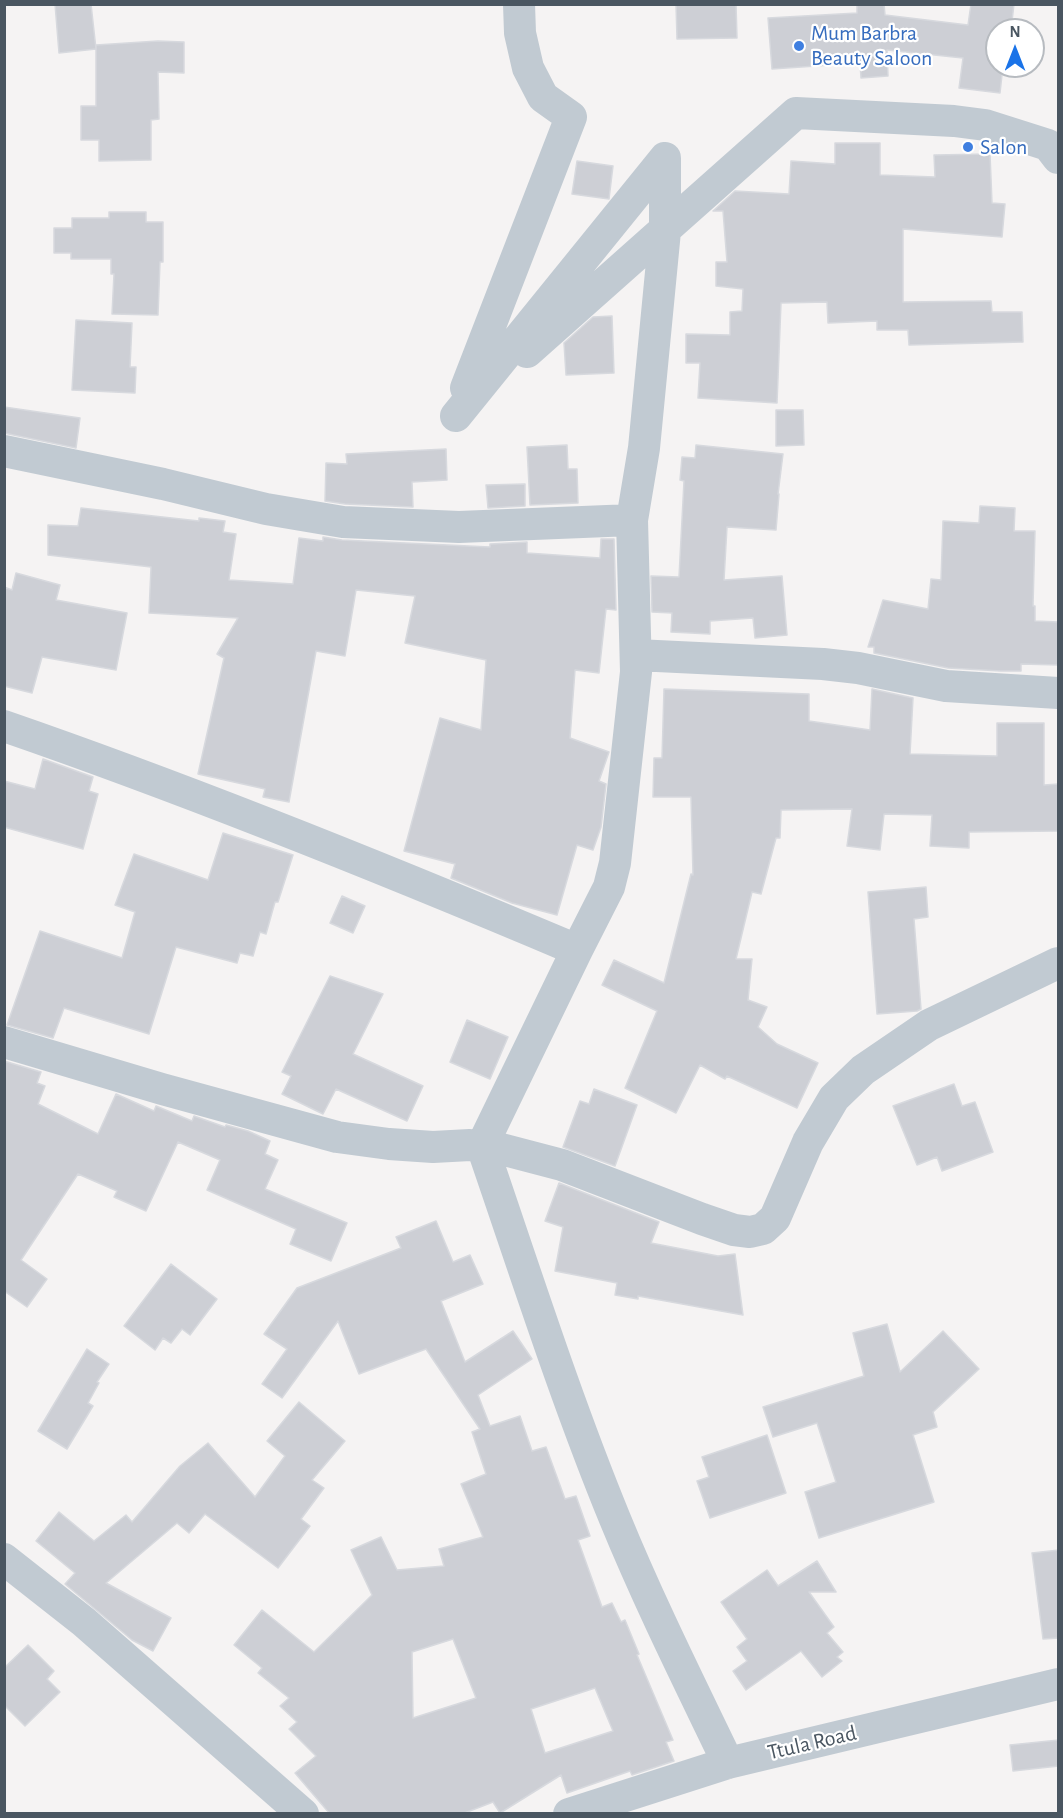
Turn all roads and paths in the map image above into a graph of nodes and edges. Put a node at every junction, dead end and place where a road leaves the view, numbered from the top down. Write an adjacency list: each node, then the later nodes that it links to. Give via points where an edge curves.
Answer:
1 (519, 4): 3 (street, via 520,33 528,68 543,97 571,117)
2 (1059, 158): 3 (street, via 1048,146 985,125 796,113)
3 (456, 416): 5 (street, via 665,158 665,231 644,448)
4 (4, 451): 5 (street, via 266,509 343,522 459,527)
5 (632, 520): 6 (street)
6 (636, 655): 7 (street, via 823,664 946,686); 9 (street, via 615,863 609,887)
7 (1059, 693)
8 (4, 726): 9 (street, via 120,765)
9 (577, 950): 12 (street)
10 (1059, 963): 12 (street, via 929,1025 863,1070 834,1098 808,1142 775,1218 763,1228 750,1232 734,1230 562,1165)
11 (4, 1042): 12 (street, via 338,1137 433,1147)
12 (482, 1146): 15 (street, via 614,1518)
13 (4, 1558): 16 (street, via 84,1622)
14 (1059, 1684): 15 (street, Ttula Road)
15 (728, 1763): 17 (street, Ttula Road)
16 (303, 1814)
17 (569, 1814)

